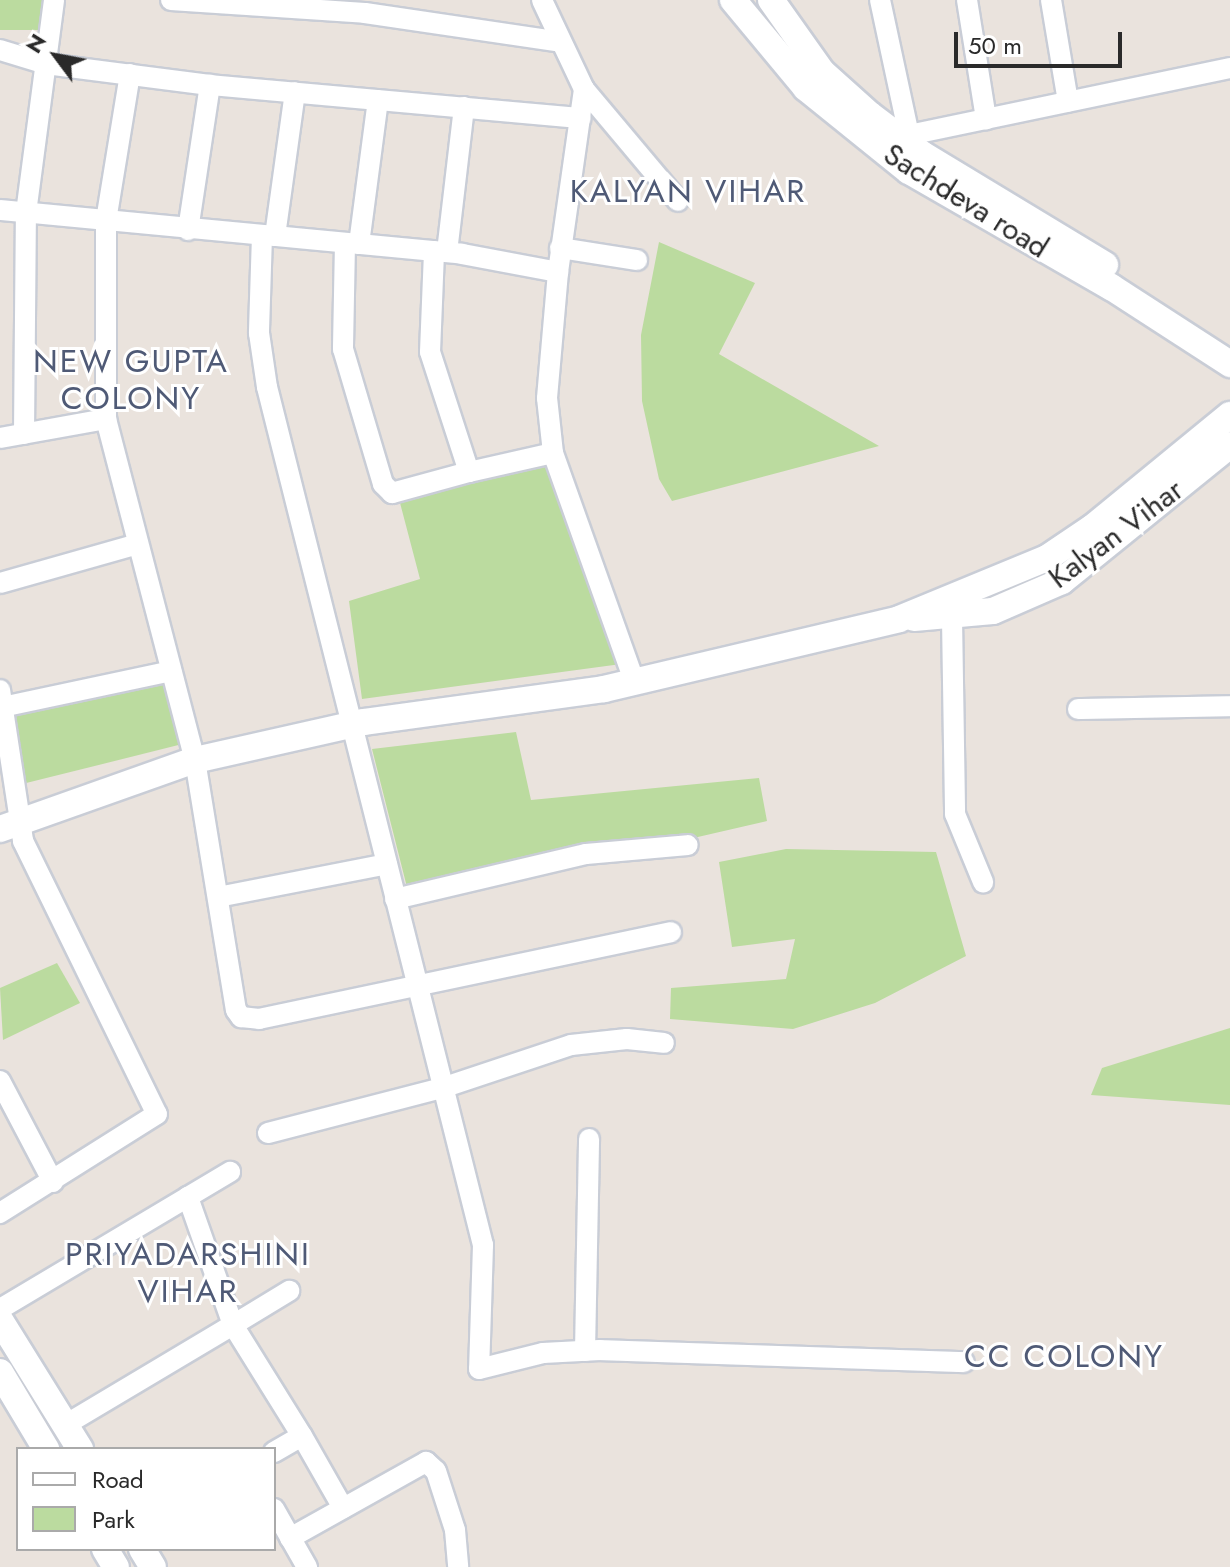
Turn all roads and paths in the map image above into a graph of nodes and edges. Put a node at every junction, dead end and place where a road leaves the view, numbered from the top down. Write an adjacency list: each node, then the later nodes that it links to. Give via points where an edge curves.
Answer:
1 (54, 0): 13 (street)
2 (171, 0): 9 (street)
3 (542, 0): 11 (street)
4 (733, 0): 16 (street, Sachdeva road)
5 (771, 0): 16 (street, Sachdeva road)
6 (880, 0): 25 (street)
7 (967, 0): 24 (street)
8 (1051, 0): 21 (street)
9 (198, 1): 10 (street)
10 (364, 6): 11 (street)
11 (561, 42): 18 (street)
12 (0, 50): 13 (street)
13 (46, 64): 15 (street); 28 (street)
14 (1230, 68): 21 (street)
15 (130, 74): 17 (street); 29 (street)
16 (814, 80): 25 (street, Sachdeva road); 38 (street, Sachdeva road, via 909,171 1111,287)
17 (210, 85): 19 (street); 30 (street)
18 (584, 89): 23 (street); 26 (street)
19 (295, 92): 20 (street); 31 (street)
20 (378, 100): 22 (street); 32 (street)
21 (1068, 102): 24 (street)
22 (464, 107): 23 (street); 34 (street)
23 (581, 118): 33 (street)
24 (986, 119): 25 (street)
25 (905, 136): 37 (street, Sachdeva road)
26 (678, 201)
27 (0, 210): 28 (street)
28 (26, 213): 29 (street); 41 (street)
29 (106, 220): 30 (street); 40 (street)
30 (188, 230): 31 (street)
31 (269, 235): 32 (street); 55 (street, via 259,333 267,387)
32 (352, 244): 34 (street); 45 (street, via 343,349 386,490 400,494)
33 (560, 248): 35 (street); 36 (street)
34 (441, 252): 36 (street); 45 (street, via 430,352)
35 (637, 260)
36 (558, 272): 44 (street, via 547,398)
37 (1230, 343)
38 (1230, 364)
39 (1230, 415): 49 (street, via 1047,558)
40 (106, 419): 41 (street); 46 (street)
41 (24, 434): 42 (street)
42 (0, 438)
43 (1230, 445): 48 (street, Kalyan Vihar, via 1062,581 993,611)
44 (553, 453): 45 (street); 51 (street)
45 (469, 472)
46 (138, 544): 47 (street); 50 (street)
47 (0, 583)
48 (952, 618): 49 (street, Kalyan Vihar); 60 (street, via 955,814)
49 (899, 619): 51 (street)
50 (171, 671): 52 (street); 56 (street)
51 (634, 681): 55 (street)
52 (1, 699): 57 (street)
53 (1230, 706): 54 (street)
54 (1078, 709)
55 (355, 724): 56 (street); 59 (street)
56 (195, 760): 57 (street); 61 (street)
57 (9, 826): 71 (street, via 156,1106 152,1120)
58 (688, 845): 62 (street, via 586,854)
59 (387, 864): 61 (street); 62 (street)
60 (983, 882)
61 (218, 897): 64 (street, via 233,1000 241,1017 259,1019)
62 (395, 899): 64 (street)
63 (671, 932): 64 (street)
64 (415, 987): 67 (street)
65 (664, 1043): 67 (street, via 627,1039 571,1045)
66 (0, 1081): 71 (street)
67 (442, 1088): 68 (street); 78 (street, via 483,1245 479,1369 543,1353)
68 (268, 1133)
69 (589, 1139): 78 (street)
70 (230, 1172): 72 (street)
71 (53, 1182): 73 (street)
72 (188, 1197): 75 (street); 77 (street)
73 (0, 1213)
74 (289, 1291): 77 (street)
75 (0, 1309)
76 (0, 1320): 81 (street)
77 (233, 1325): 81 (street); 82 (street)
78 (585, 1351): 79 (street)
79 (964, 1362)
80 (0, 1372): 83 (street)
81 (65, 1425): 84 (street)
82 (302, 1436): 85 (street); 86 (street)
83 (45, 1447)
84 (79, 1447)
85 (276, 1451)
86 (343, 1508): 88 (street); 90 (street, via 426,1462 436,1471 455,1530)
87 (276, 1513): 88 (street)
88 (290, 1538): 89 (street)
89 (307, 1567)
90 (458, 1567)

